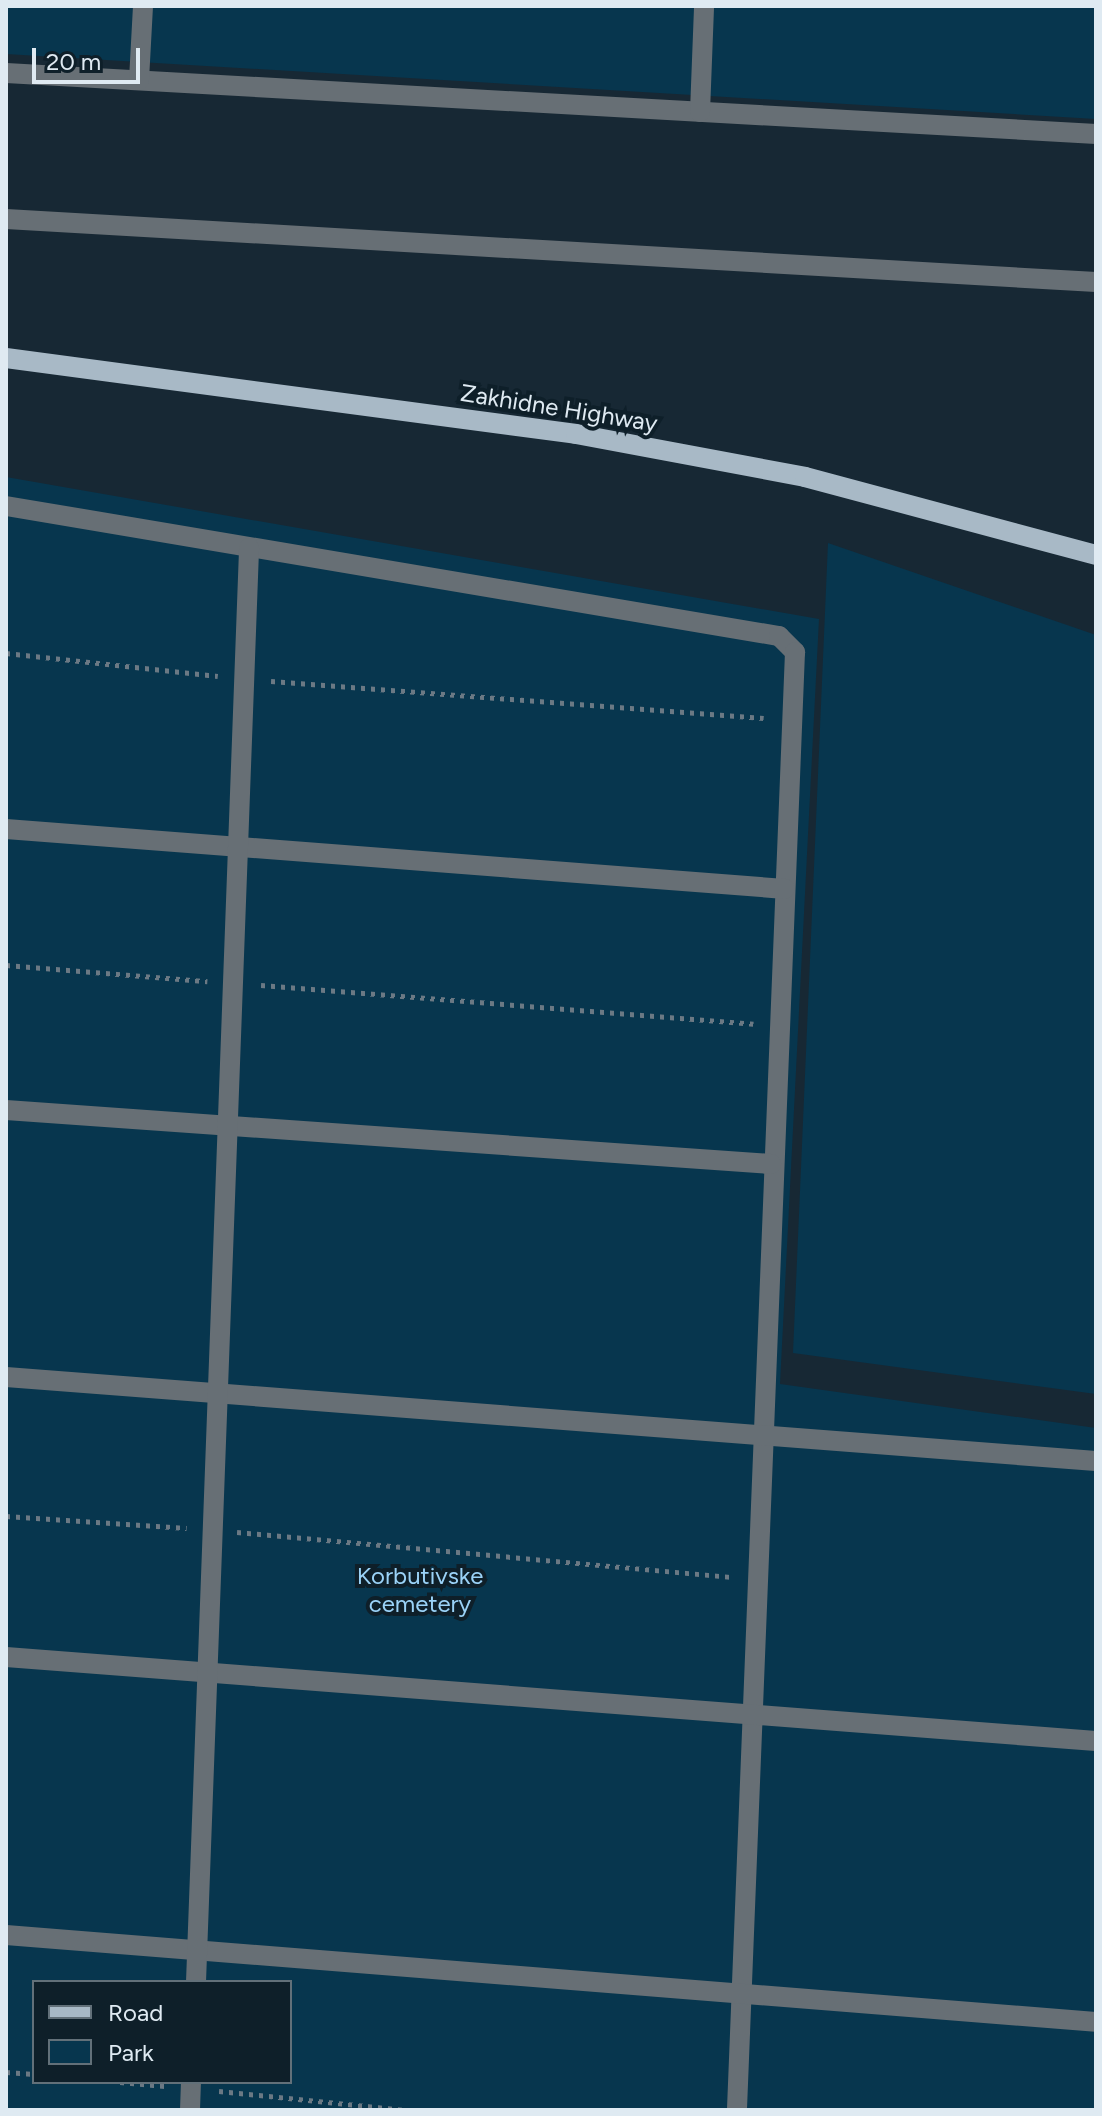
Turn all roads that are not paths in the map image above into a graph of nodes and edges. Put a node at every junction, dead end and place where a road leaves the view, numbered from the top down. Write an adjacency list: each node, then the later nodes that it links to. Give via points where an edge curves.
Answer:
1 (143, 6): 4 (lane)
2 (704, 6): 5 (lane)
3 (6, 73): 4 (lane)
4 (139, 80): 5 (lane)
5 (700, 112): 6 (lane)
6 (1096, 134)
7 (6, 219): 8 (lane)
8 (1096, 282)
9 (6, 358): 12 (main road, Zakhidne Highway, via 576,434 805,477)
10 (6, 506): 11 (lane)
11 (249, 548): 14 (lane); 15 (lane, via 779,636 795,652)
12 (1096, 555)
13 (6, 829): 14 (lane)
14 (239, 849): 15 (lane); 17 (lane)
15 (785, 889): 18 (lane)
16 (6, 1110): 17 (lane)
17 (227, 1127): 18 (lane); 20 (lane)
18 (771, 1164): 21 (lane)
19 (6, 1377): 20 (lane)
20 (216, 1392): 21 (lane); 24 (lane)
21 (761, 1436): 22 (lane); 25 (lane)
22 (1096, 1461)
23 (6, 1657): 24 (lane)
24 (207, 1672): 25 (lane); 28 (lane)
25 (753, 1715): 26 (lane); 30 (lane)
26 (1096, 1741)
27 (6, 1935): 28 (lane)
28 (198, 1950): 29 (lane); 30 (lane)
29 (196, 1980)
30 (742, 1993): 31 (lane); 34 (lane)
31 (1096, 2022)
32 (191, 2085): 33 (lane)
33 (190, 2110)
34 (737, 2110)

